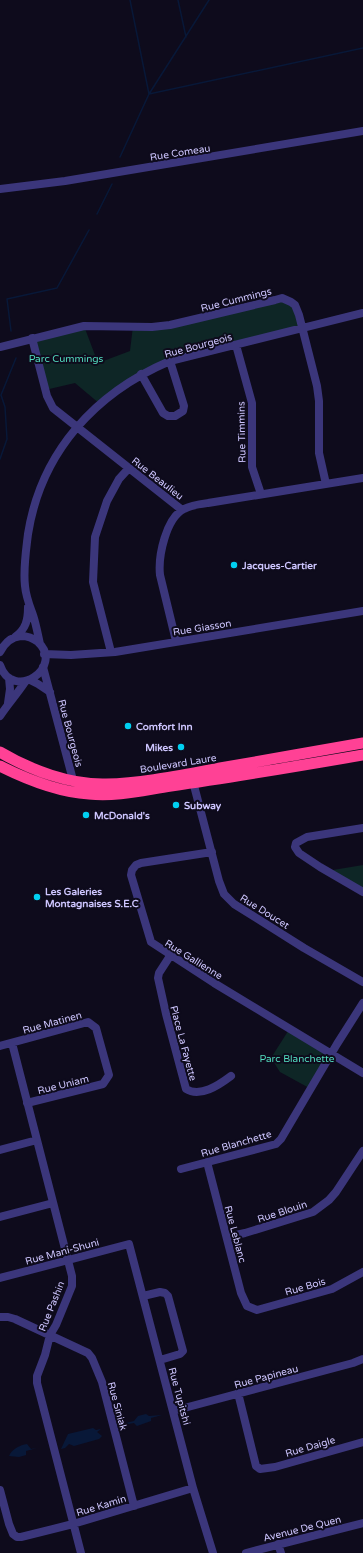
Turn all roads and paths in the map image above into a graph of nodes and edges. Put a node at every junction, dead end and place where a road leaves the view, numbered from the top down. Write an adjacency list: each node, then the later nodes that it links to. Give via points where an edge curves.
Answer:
1 (363, 131): 2 (street, Rue Comeau, via 65,181)
2 (0, 189)
3 (363, 313): 4 (street, Rue Bourgeois)
4 (302, 328): 5 (street, Rue Cummings, via 295,305 282,298 170,326 84,326); 6 (street, Rue Bourgeois); 13 (street, Rue Cummings, via 317,386 319,454)
5 (32, 338): 7 (street, Rue Cummings); 10 (street, Rue Beaulieu, via 50,403)
6 (236, 345): 8 (street, Rue Bourgeois); 14 (street, Rue Timmins, via 252,403 252,468)
7 (0, 347)
8 (170, 361): 9 (street, Rue Bourgeois); 9 (street, via 184,406 175,416 163,413)
9 (142, 374): 10 (street, Rue Bourgeois, via 111,395)
10 (76, 427): 11 (street, Rue Beaulieu); 16 (street, Rue Bourgeois, via 47,472 33,512 27,542 24,584)
11 (129, 468): 15 (street, Rue Beaulieu); 22 (street, via 119,479 107,502 95,537 93,582)
12 (363, 478): 13 (street, Rue Beaulieu)
13 (326, 484): 14 (street, Rue Beaulieu)
14 (261, 494): 15 (street, Rue Beaulieu, via 190,506)
15 (182, 510): 19 (street, via 168,528 159,564)
16 (28, 604): 18 (street, Rue Bourgeois, via 26,624); 20 (street, Rue Bourgeois)
17 (363, 611): 19 (street, Rue Giasson)
18 (14, 637): 20 (street, via 28,637); 21 (street, Rue Bourgeois)
19 (176, 642): 22 (street, Rue Giasson)
20 (40, 644): 23 (street, Rue Bourgeois)
21 (0, 652)
22 (110, 652): 23 (street, Rue Giasson, via 71,656)
23 (44, 654): 25 (street)
24 (0, 665): 26 (street)
25 (43, 667): 27 (street, via 36,677); 28 (street, Rue Bourgeois)
26 (9, 678): 27 (street, Rue Bourgeois, via 20,682); 29 (street)
27 (28, 681): 28 (street, Rue Bourgeois); 29 (street)
28 (50, 692): 36 (street, Rue Bourgeois)
29 (8, 703): 30 (street)
30 (0, 716)
31 (363, 743): 35 (highway, Boulevard Laure)
32 (0, 752): 36 (highway, Boulevard Laure, via 45,774)
33 (363, 755): 35 (highway, Boulevard Laure)
34 (0, 766): 35 (highway, Boulevard Laure, via 42,784 89,794 111,794)
35 (192, 778): 36 (highway, Boulevard Laure, via 105,784); 38 (street, Rue Doucet)
36 (73, 780)
37 (363, 828): 39 (street, via 307,837 296,843 299,853)
38 (212, 852): 40 (street, Rue Gallienne, via 141,863 132,870 131,875 151,942); 41 (street, Rue Doucet, via 219,881 228,898 304,948)
39 (363, 892)
40 (170, 956): 45 (street, Rue Gallienne); 47 (street, Place La Fayette, via 158,978 186,1089 190,1092 202,1092 215,1087)
41 (363, 982)
42 (363, 1003): 45 (street, Rue Blanchette)
43 (12, 1043): 44 (street, Rue Matinen); 48 (street, Rue Matinen, via 88,1022 96,1028 109,1075); 49 (street, Rue Pashin)
44 (0, 1046)
45 (331, 1054): 46 (street, Rue Gallienne); 53 (street, Rue Blanchette, via 276,1144)
46 (363, 1073)
47 (230, 1076)
48 (103, 1084): 49 (street, Rue Uniam)
49 (27, 1103): 50 (street, Rue Pashin)
50 (37, 1140): 51 (street); 55 (street, Rue Pashin)
51 (0, 1150)
52 (363, 1151): 57 (street, Rue Blouin, via 336,1192 312,1212)
53 (207, 1162): 54 (street, Rue Blanchette); 57 (street, Rue Leblanc)
54 (181, 1169)
55 (53, 1202): 56 (street); 59 (street, Rue Pashin)
56 (0, 1217)
57 (227, 1237): 63 (street, Rue Leblanc, via 241,1293)
58 (129, 1244): 59 (street, Rue Mani-Shuni); 62 (street, Rue Tupitshi)
59 (68, 1260): 61 (street, Rue Mani-Shuni); 65 (street, Rue Pashin, via 72,1286)
60 (363, 1272): 63 (street, Rue Bois, via 332,1289 257,1310)
61 (0, 1278)
62 (143, 1296): 66 (street, Rue Tupitshi); 66 (street, via 160,1292 168,1296 182,1351 180,1354)
63 (250, 1308)
64 (0, 1317): 65 (street, Rue Siniak, via 15,1319)
65 (50, 1335): 73 (street, Rue Siniak, via 88,1353 92,1358 102,1382); 75 (street, Rue Pashin, via 37,1383)
66 (160, 1360): 69 (street, Rue Tupitshi)
67 (363, 1360): 68 (street, Rue Papineau)
68 (238, 1393): 69 (street, Rue Papineau); 70 (street, Rue Daigle, via 256,1466 260,1470)
69 (173, 1411): 71 (street, Rue Tupitshi)
70 (363, 1442)
71 (193, 1488): 73 (street, Rue Kamin); 78 (street, Rue Tupitshi)
72 (0, 1490): 75 (street, Rue Kamin, via 9,1524 17,1537)
73 (134, 1506): 75 (street, Rue Kamin)
74 (363, 1523): 76 (street, Avenue De Quen)
75 (73, 1524): 77 (street, Rue Pashin)
76 (278, 1544): 79 (street, Avenue De Quen); 80 (street)
77 (81, 1553)
78 (213, 1553)
79 (246, 1553)
80 (281, 1553)

